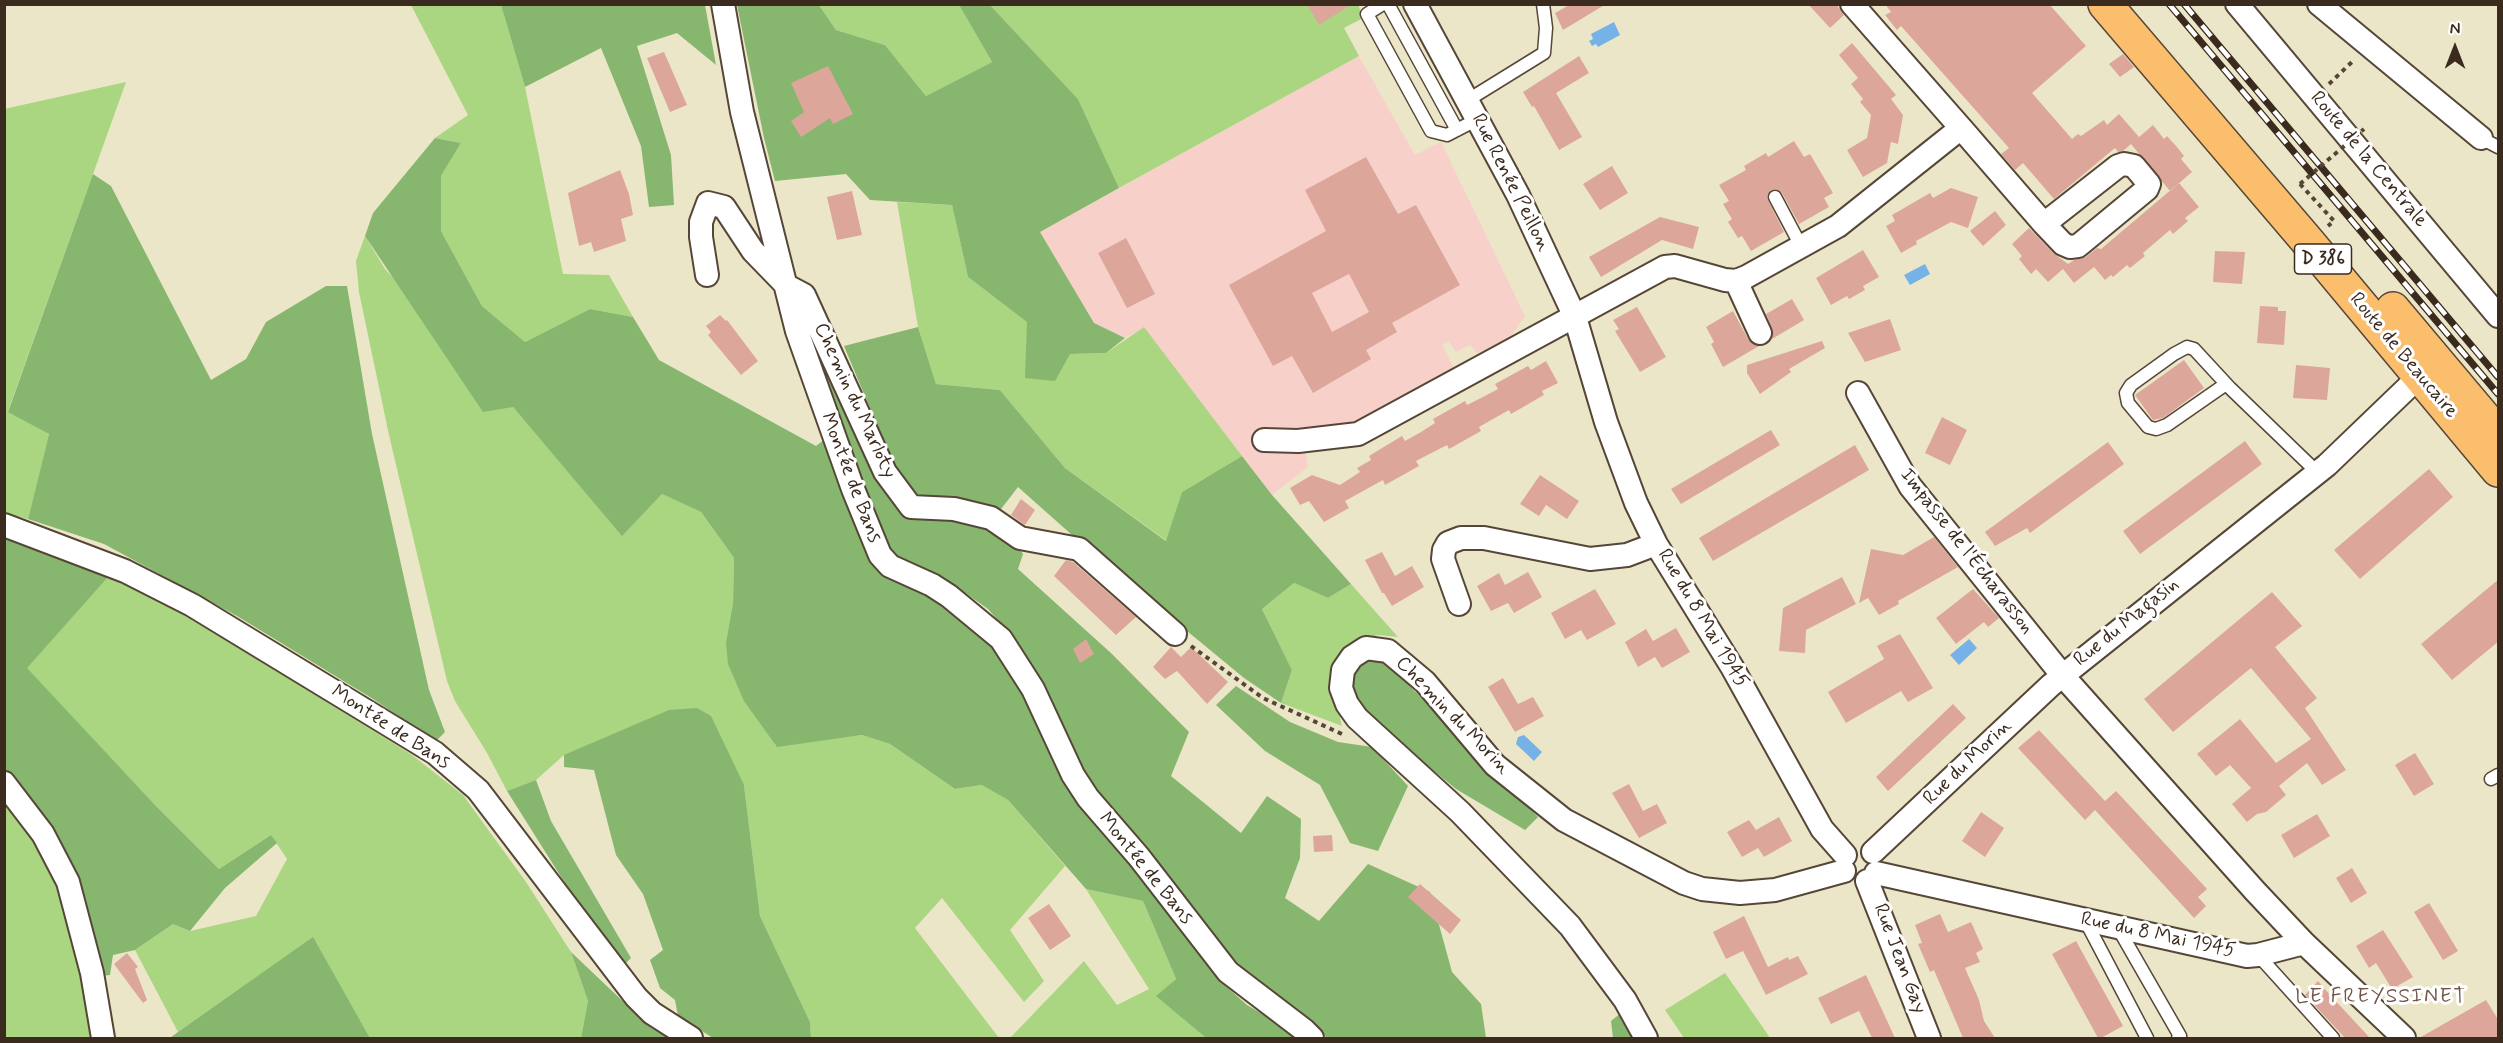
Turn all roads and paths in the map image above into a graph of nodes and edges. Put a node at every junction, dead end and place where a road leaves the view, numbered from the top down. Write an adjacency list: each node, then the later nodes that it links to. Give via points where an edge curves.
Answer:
1 (723, 4): 25 (street, Montée de Bans, via 742,112)
2 (1383, 4): 17 (lane, via 1367,14 1431,131 1447,135)
3 (1388, 4): 17 (lane)
4 (1415, 4): 14 (street, Rue Renée Peillon)
5 (1543, 4): 14 (lane, via 1544,53)
6 (1852, 4): 15 (street)
7 (2105, 4): 11 (main road, D 386)
8 (2126, 4): 11 (main road, D 386)
9 (2237, 4): 26 (street, Route de la Centrale)
10 (2319, 4): 12 (street)
11 (2149, 42): 30 (main road, Route de Beaucaire / D 386)
12 (2368, 45): 13 (path, via 2329,85); 18 (street)
13 (2333, 91)
14 (1473, 110): 17 (lane); 27 (street, Rue Renée Peillon)
15 (1961, 128): 21 (street); 22 (street, via 1838,226)
16 (2364, 129): 20 (path, bridge, via 2300,184)
17 (1458, 130)
18 (2490, 143)
19 (1775, 197): 22 (lane)
20 (2334, 221)
21 (2044, 224)
22 (1801, 246): 24 (street)
23 (707, 275): 25 (street, Chemin du Marloty, via 701,222 708,203 724,207 753,251)
24 (1736, 281): 27 (street, via 1665,267); 28 (street)
25 (788, 286): 40 (street, Chemin du Marloty, via 804,295 885,472 911,507 954,509 991,518 1020,538 1079,549); 52 (street, Montée de Bans, via 797,331 880,555 890,566 949,596 1001,639 1033,689 1073,775 1088,798 1228,972)
26 (2499, 316)
27 (1575, 317): 29 (street, Rue Renée Peillon); 34 (street, via 1358,434 1298,441)
28 (1760, 333)
29 (1589, 367): 38 (street, Rue du 8 Mai 1945, via 1636,503)
30 (2428, 368): 33 (main road, Route de Beaucaire / D 386); 35 (main road, Route de Beaucaire / D 386); 36 (street, Rue du Magasin)
31 (2226, 384): 31 (lane, via 2187,346 2126,393 2128,403 2148,427 2156,429 2168,425); 36 (lane)
32 (1858, 393): 41 (street, Impasse de l'Écharasson, via 1910,486)
33 (2499, 434)
34 (1264, 440)
35 (2499, 470)
36 (2318, 473): 41 (street, Rue du Magasin)
37 (4, 525): 51 (street, Montée de Bans, via 125,571 192,605 435,753 477,790 636,997 652,1013)
38 (1656, 544): 39 (street, via 1627,555 1590,559 1484,538 1461,538 1448,543 1443,560); 44 (street, Rue du 8 Mai 1945, via 1732,667)
39 (1459, 604)
40 (1175, 634): 42 (path, via 1263,698 1349,738)
41 (2063, 676): 45 (street, Rue du Morin, via 2038,696); 48 (street, Rue du Magasin)
42 (1374, 734): 44 (street, Chemin du Morin, via 1357,718 1341,688 1343,670 1352,657 1366,648 1388,651 1425,682 1495,765 1564,820 1684,883 1740,893 1775,890); 53 (street, Chemin du Morin, via 1460,812 1570,926 1625,1000)
43 (4, 783): 50 (street, via 43,834 68,882 92,973)
44 (1844, 863): 45 (street, via 1853,880); 45 (street, via 1855,847 1862,846)
45 (1872, 869): 46 (street, Rue du 8 Mai 1945); 54 (street, Rue Jean Gay)
46 (2085, 920): 47 (street, Rue du 8 Mai 1945); 55 (lane)
47 (2117, 927): 49 (street, Rue du 8 Mai 1945, via 2247,956); 56 (lane)
48 (2304, 943): 49 (street, Rue du 8 Mai 1945); 58 (street)
49 (2258, 955): 57 (lane)
50 (103, 1038)
51 (690, 1038)
52 (1312, 1038)
53 (1646, 1038)
54 (1929, 1038)
55 (2148, 1038)
56 (2178, 1038)
57 (2333, 1038)
58 (2404, 1038)

